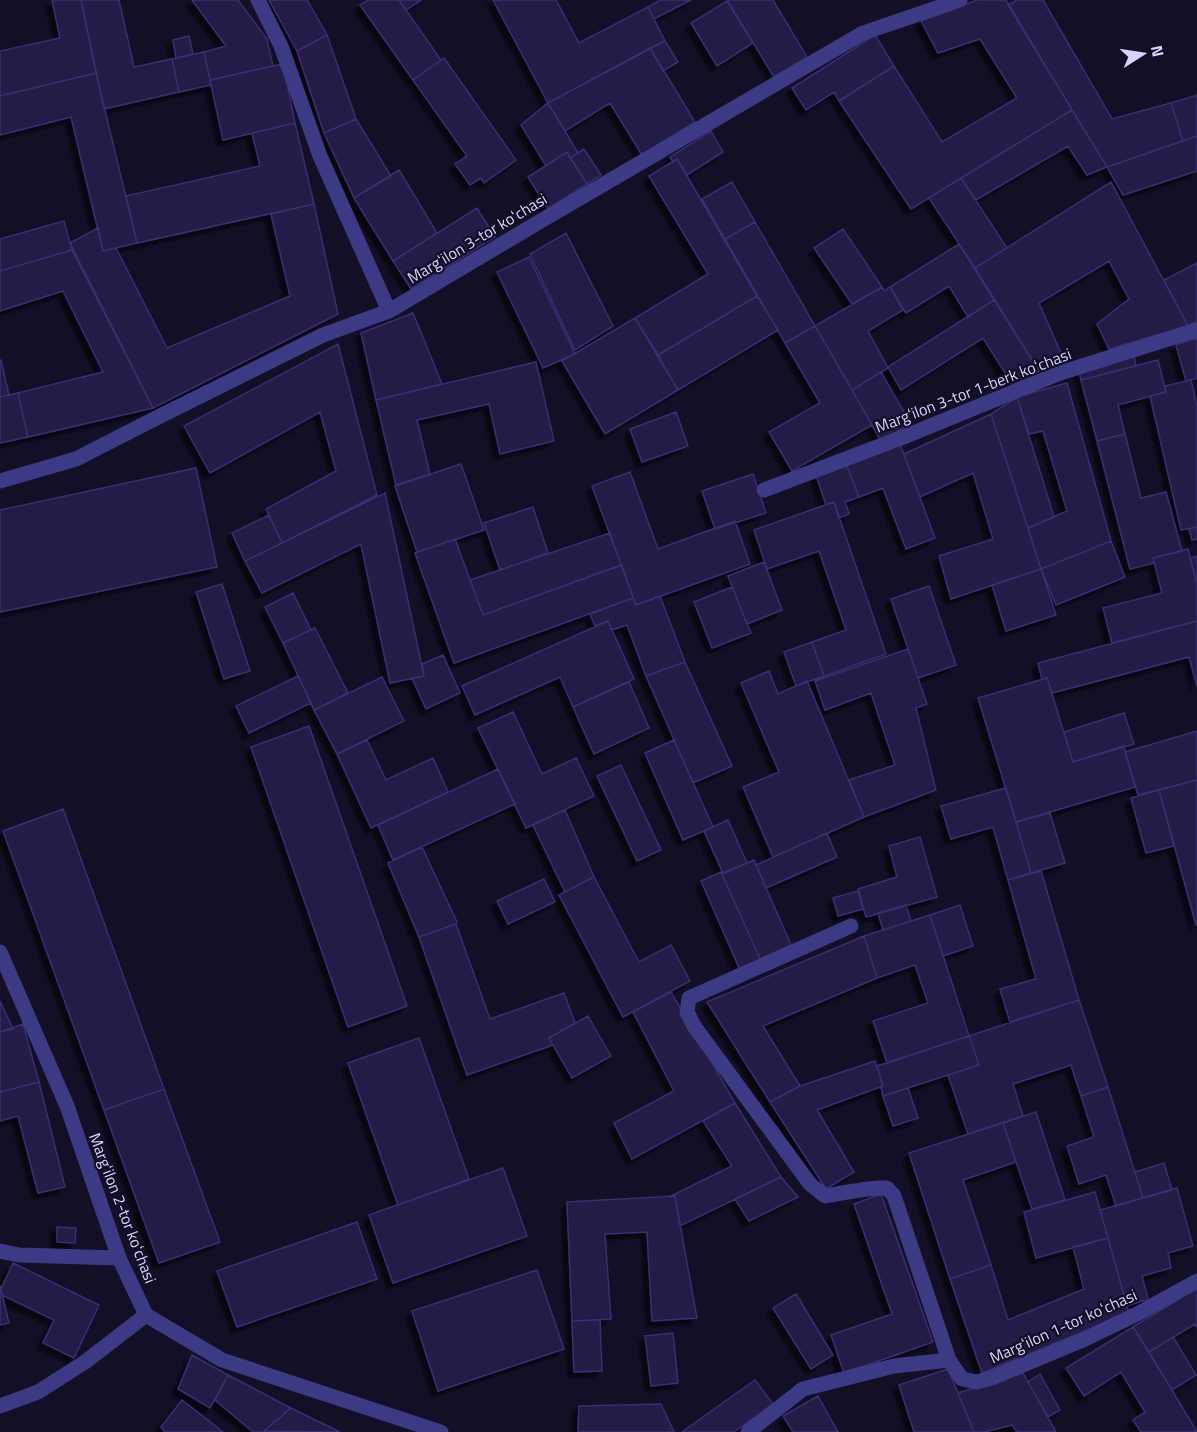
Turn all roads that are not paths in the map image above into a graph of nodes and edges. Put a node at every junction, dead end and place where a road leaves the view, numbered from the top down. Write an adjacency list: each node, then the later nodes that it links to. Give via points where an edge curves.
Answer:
1 (258, 0): 3 (street, via 281,46 320,156)
2 (960, 0): 3 (street, Margʻilon 3-tor koʻchasi, via 863,33)
3 (390, 311): 5 (street, Margʻilon 3-tor koʻchasi, via 323,335 76,459)
4 (1197, 330): 6 (street, Margʻilon 3-tor 1-berk koʻchasi, via 1060,373)
5 (0, 481)
6 (764, 490)
7 (850, 926): 13 (street, via 689,998 687,1012 810,1184 825,1196 874,1188 887,1188 894,1196)
8 (0, 952): 10 (street, Margʻilon 2-tor koʻchasi, via 67,1106)
9 (0, 1251): 10 (street)
10 (119, 1258): 12 (street, Margʻilon 2-tor koʻchasi)
11 (1197, 1281): 13 (street, Margʻilon 1-tor koʻchasi, via 1085,1339 994,1377 977,1382 963,1379)
12 (146, 1315): 14 (street, via 38,1392); 15 (street, via 222,1360)
13 (949, 1360): 16 (street, via 894,1366 803,1389)
14 (0, 1406)
15 (441, 1432)
16 (748, 1432)

